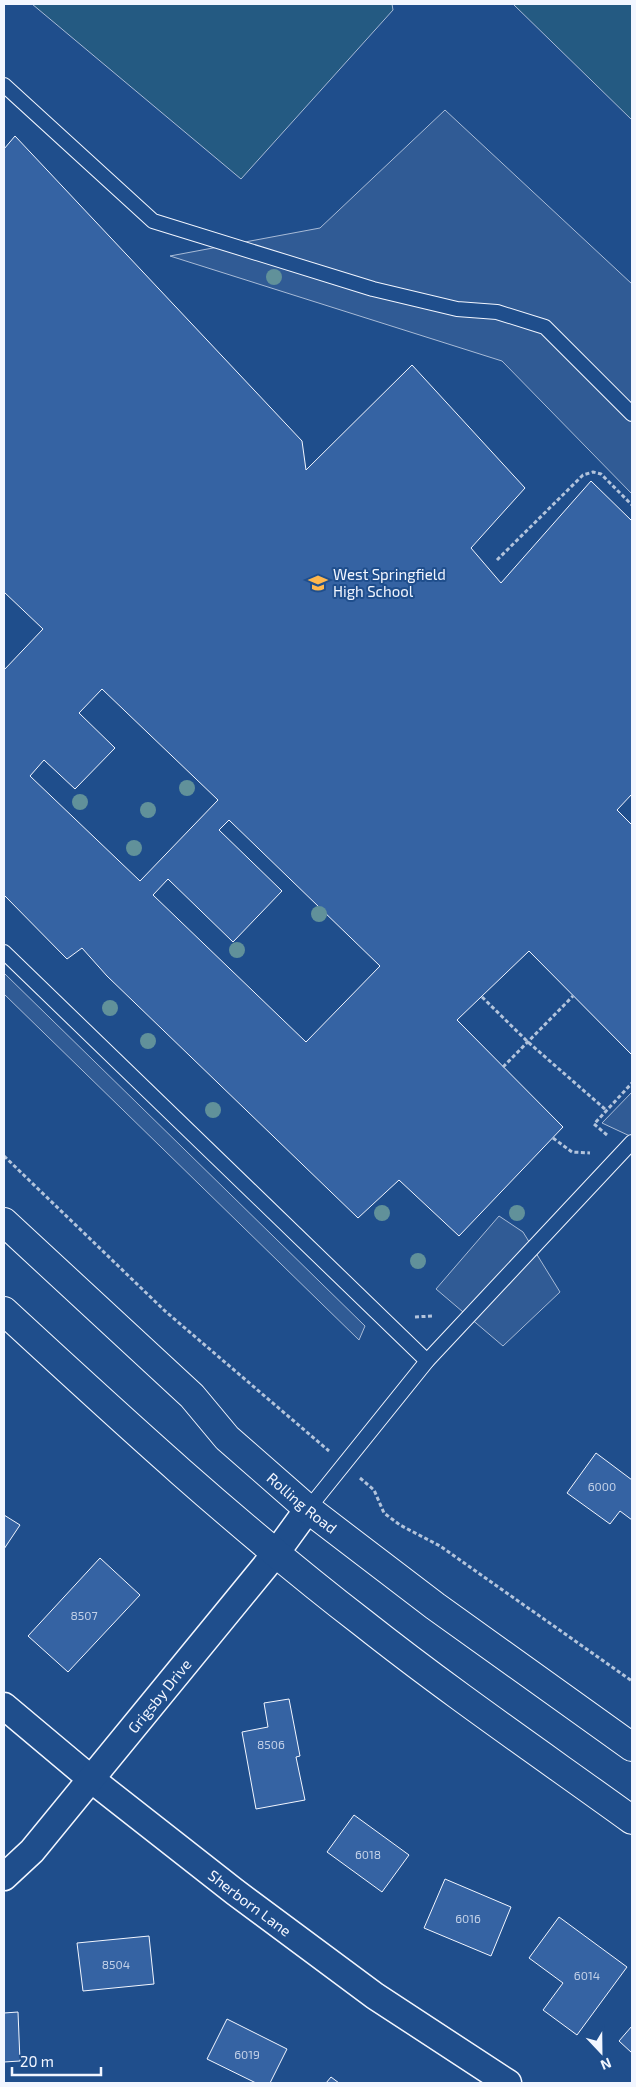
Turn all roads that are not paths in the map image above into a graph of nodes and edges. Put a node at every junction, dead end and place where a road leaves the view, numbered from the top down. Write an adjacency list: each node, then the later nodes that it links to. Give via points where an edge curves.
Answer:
1 (4, 85): 2 (lane, via 153,221 373,288 457,309 497,312 545,327)
2 (632, 414)
3 (4, 952): 7 (lane)
4 (632, 1142): 7 (lane)
5 (4, 1222): 8 (main road, Rolling Road, via 192,1396 227,1438)
6 (4, 1310): 9 (main road, via 198,1489)
7 (427, 1361): 8 (lane)
8 (308, 1509): 9 (street, Grigsby Drive); 11 (main road, Rolling Road, via 435,1606)
9 (276, 1553): 12 (street, Grigsby Drive); 13 (main road, via 362,1623)
10 (4, 1706): 12 (street, Sherborn Lane)
11 (632, 1748)
12 (91, 1779): 14 (street, Grigsby Drive, via 32,1850); 15 (street, Sherborn Lane, via 375,1996)
13 (632, 1820)
14 (4, 1877)
15 (508, 2083)

